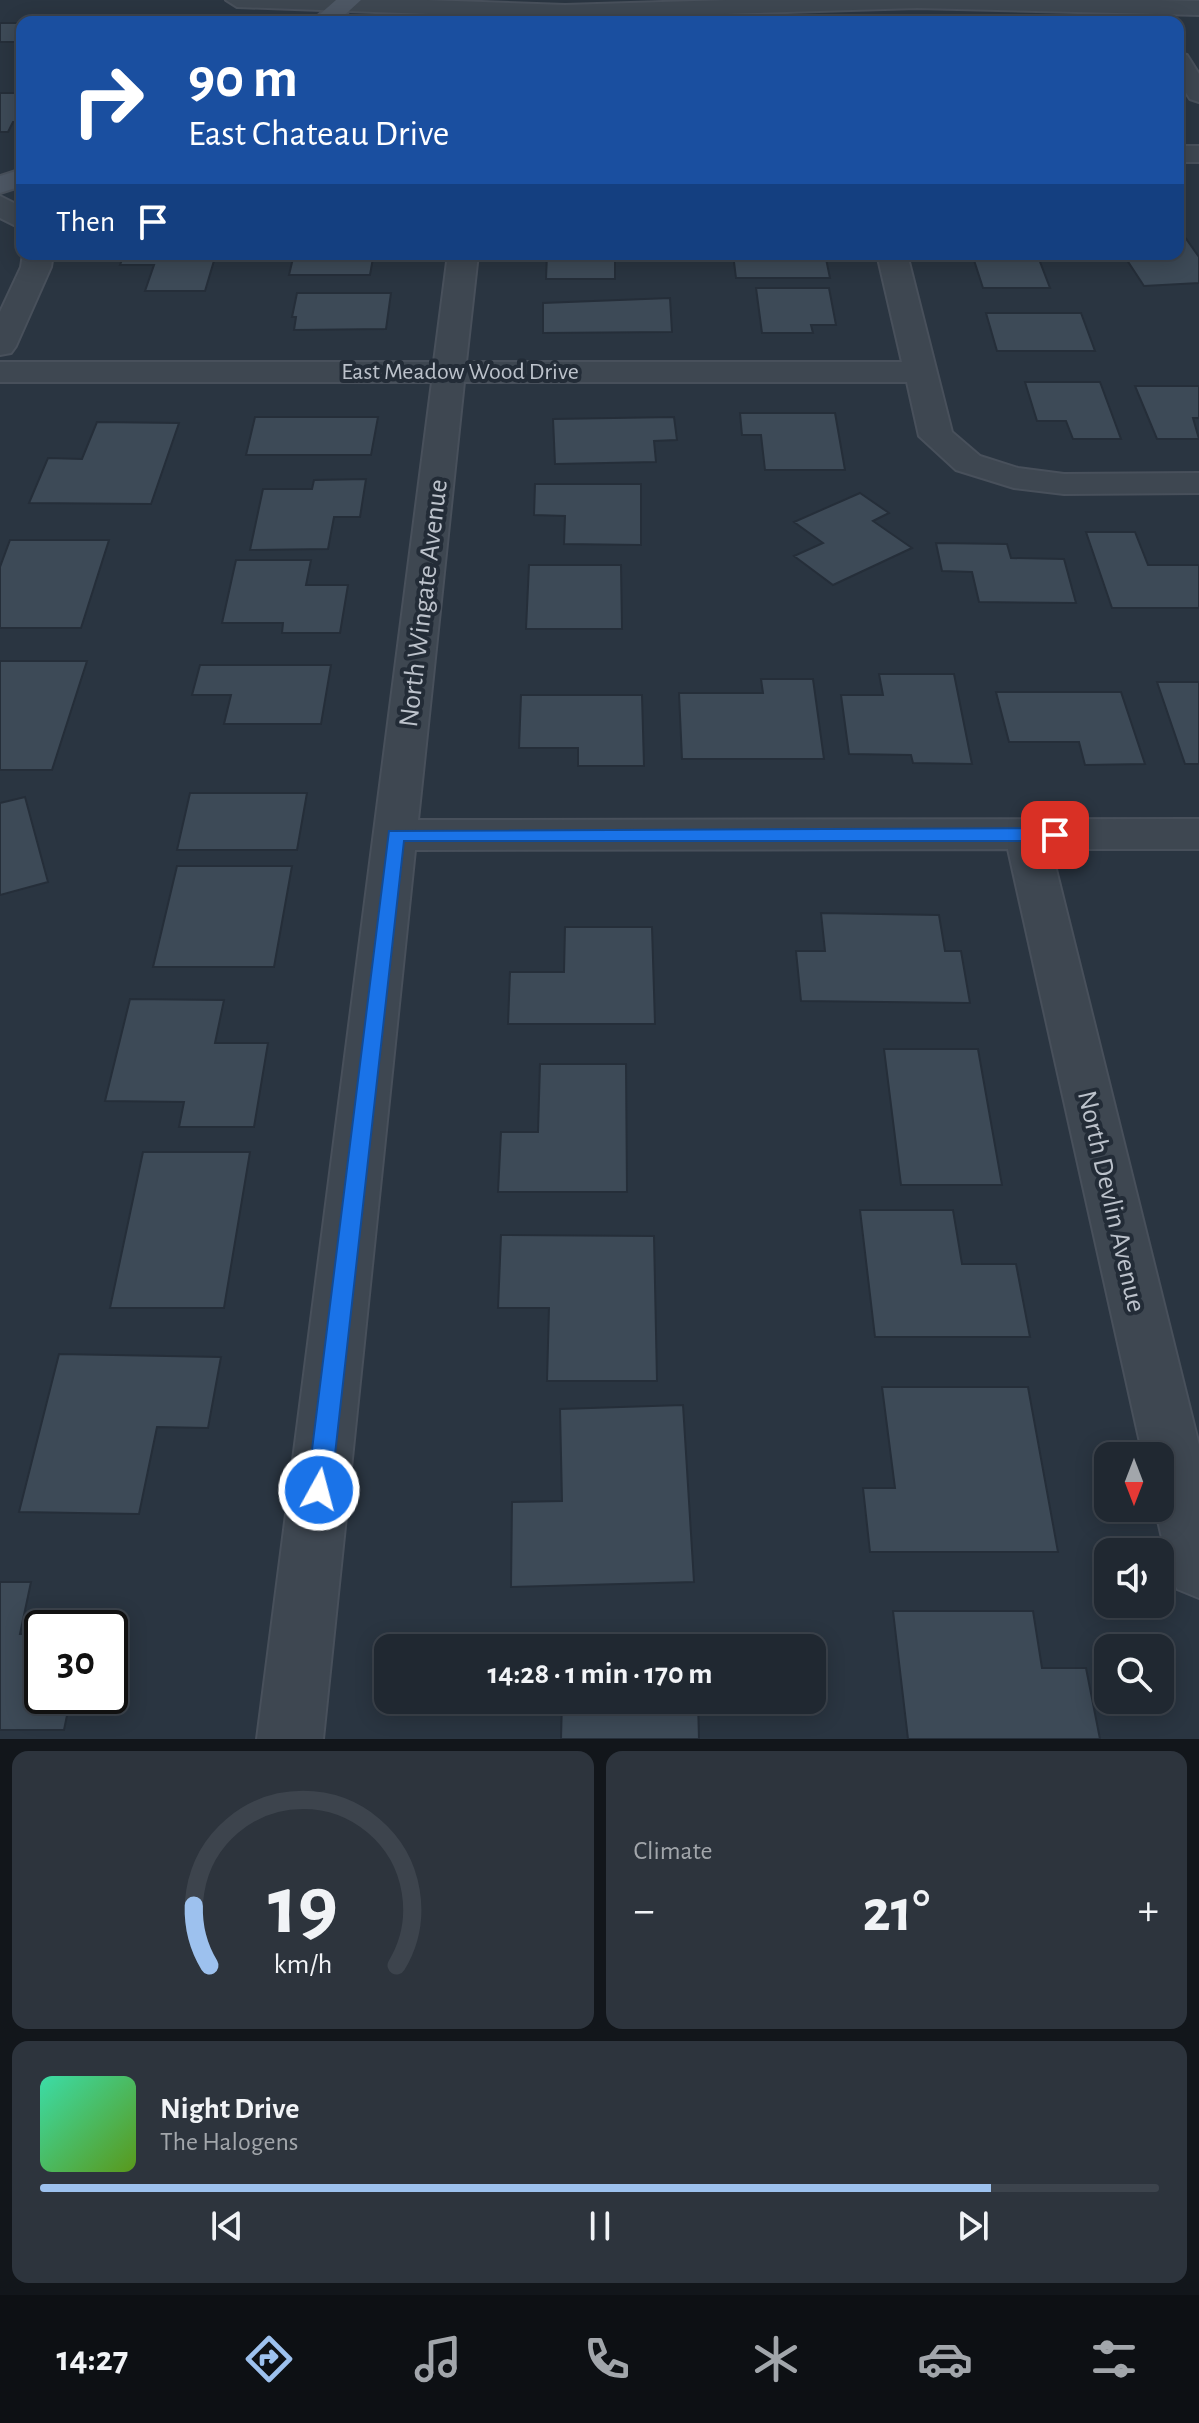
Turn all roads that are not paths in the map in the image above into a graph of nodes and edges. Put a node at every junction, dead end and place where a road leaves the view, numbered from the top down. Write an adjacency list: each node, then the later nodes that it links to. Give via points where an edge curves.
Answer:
1 (237, 0): 2 (street)
2 (347, 3): 4 (street, via 565,12 917,1); 5 (street)
3 (1199, 8): 4 (street)
4 (1150, 14)
5 (331, 16)
6 (1184, 70): 7 (street)
7 (1199, 94)
8 (0, 204): 9 (street)
9 (16, 216)
10 (37, 260): 13 (street)
11 (462, 260): 14 (street, North Wingate Avenue)
12 (893, 260): 16 (street)
13 (0, 346)
14 (449, 371): 15 (street, East Meadow Wood Drive); 16 (street, East Meadow Wood Drive); 19 (street, North Wingate Avenue)
15 (0, 372)
16 (921, 372): 17 (street, via 936,436 968,463 1014,478 1064,484)
17 (1199, 483)
18 (1199, 834): 20 (street)
19 (396, 835): 20 (street); 22 (street, North Wingate Avenue)
20 (1026, 835): 21 (street, North Devlin Avenue)
21 (1199, 1568)
22 (290, 1739)

